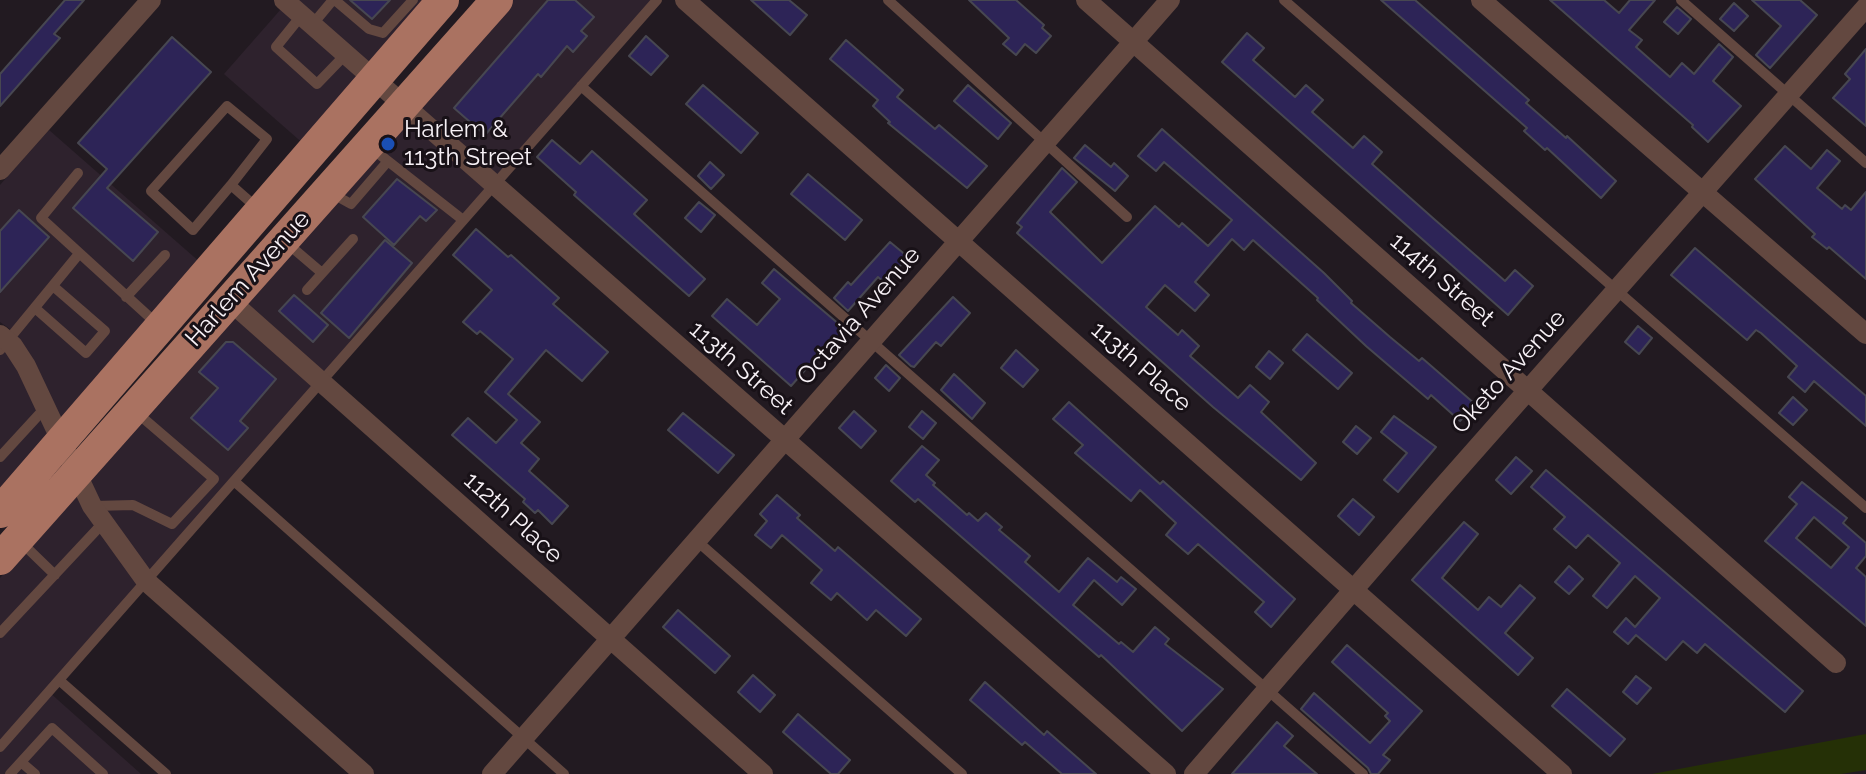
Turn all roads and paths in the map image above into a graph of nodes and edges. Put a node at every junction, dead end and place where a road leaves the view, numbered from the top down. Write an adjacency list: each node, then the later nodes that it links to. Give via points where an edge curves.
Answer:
1 (151, 0): 23 (street)
2 (497, 0): 19 (main road, Harlem Avenue)
3 (657, 0): 17 (lane)
4 (685, 0): 33 (street, 113th Place)
5 (888, 0): 20 (lane)
6 (1086, 0): 14 (street, 114th Street)
7 (1170, 0): 14 (street, Octavia Avenue)
8 (1284, 0): 39 (lane)
9 (1481, 0): 27 (street)
10 (1681, 0): 18 (lane)
11 (432, 1): 13 (lane, via 383,33 369,29 336,1); 16 (main road, Harlem Avenue)
12 (1866, 7): 18 (street, Oketo Avenue)
13 (294, 9): 15 (street, 113th Street); 15 (lane, via 276,47 317,84)
14 (1133, 42): 20 (street, Octavia Avenue); 48 (street, 114th Street)
15 (345, 55): 16 (street, 113th Street)
16 (373, 80): 19 (street, 113th Street); 28 (main road, Harlem Avenue)
17 (581, 86): 26 (lane); 46 (lane)
18 (1789, 95): 22 (lane); 27 (street, Oketo Avenue)
19 (404, 107): 21 (main road, Harlem Avenue); 26 (street, 113th Street)
20 (1045, 143): 29 (lane); 33 (street, Octavia Avenue)
21 (378, 153): 30 (lane); 32 (main road, Harlem Avenue, via 328,191)
22 (1866, 163)
23 (0, 170)
24 (78, 173): 34 (lane, via 41,218)
25 (231, 185): 25 (lane, via 193,230 151,191 227,106 267,139); 28 (lane)
26 (493, 186): 30 (lane); 51 (street, 113th Street)
27 (1703, 193): 39 (street, Oketo Avenue); 44 (street)
28 (260, 211): 43 (main road, Harlem Avenue)
29 (1127, 217)
30 (463, 220): 47 (lane)
31 (353, 239): 36 (lane)
32 (283, 240): 36 (lane); 41 (main road, Harlem Avenue)
33 (959, 242): 46 (street, Octavia Avenue); 63 (street, 113th Place)
34 (78, 255): 37 (lane); 40 (lane)
35 (165, 255): 40 (lane)
36 (322, 273): 38 (lane)
37 (53, 286): 42 (lane); 42 (lane, via 105,331 86,353)
38 (307, 290)
39 (1617, 290): 48 (street, Oketo Avenue); 56 (lane)
40 (126, 297): 43 (lane)
41 (229, 300): 47 (street, 112th Place); 50 (main road, Harlem Avenue)
42 (35, 308): 45 (lane)
43 (160, 327): 52 (main road, Harlem Avenue)
44 (1866, 334)
45 (3, 342): 49 (street, via 26,366)
46 (871, 342): 51 (street, Octavia Avenue); 68 (lane)
47 (321, 382): 55 (lane); 65 (street, 112th Place)
48 (1527, 390): 63 (street, Oketo Avenue); 66 (street, 114th Street)
49 (45, 408): 52 (street); 53 (lane)
50 (133, 409): 54 (main road, Harlem Avenue); 58 (lane, via 214,479 172,524 133,505)
51 (784, 441): 59 (street, Octavia Avenue); 81 (street, 113th Street)
52 (61, 442): 54 (street); 57 (main road, Harlem Avenue)
53 (0, 457)
54 (75, 475): 58 (street); 60 (main road, Harlem Avenue)
55 (234, 481): 62 (lane); 69 (lane)
56 (1866, 508)
57 (0, 512)
58 (98, 514): 61 (lane); 62 (street)
59 (697, 541): 65 (street, Octavia Avenue); 80 (lane)
60 (9, 549): 61 (lane)
61 (55, 575): 64 (lane)
62 (146, 581): 67 (lane); 76 (street)
63 (1353, 590): 68 (street, Oketo Avenue); 84 (street, 113th Place)
64 (0, 633)
65 (610, 639): 69 (street, Octavia Avenue); 79 (street, 112th Place)
66 (1836, 663)
67 (59, 680): 70 (lane); 75 (lane)
68 (1267, 689): 82 (street, Oketo Avenue); 83 (lane)
69 (523, 738): 77 (street, Octavia Avenue); 78 (lane)
70 (0, 747)
71 (21, 762): 72 (lane); 73 (lane); 74 (lane, via 52,728)
72 (10, 774)
73 (35, 774)
74 (103, 774)
75 (166, 774)
76 (364, 774)
77 (492, 774)
78 (564, 774)
79 (763, 774)
80 (962, 774)
81 (1166, 774)
82 (1194, 774)
83 (1363, 774)
84 (1562, 774)

